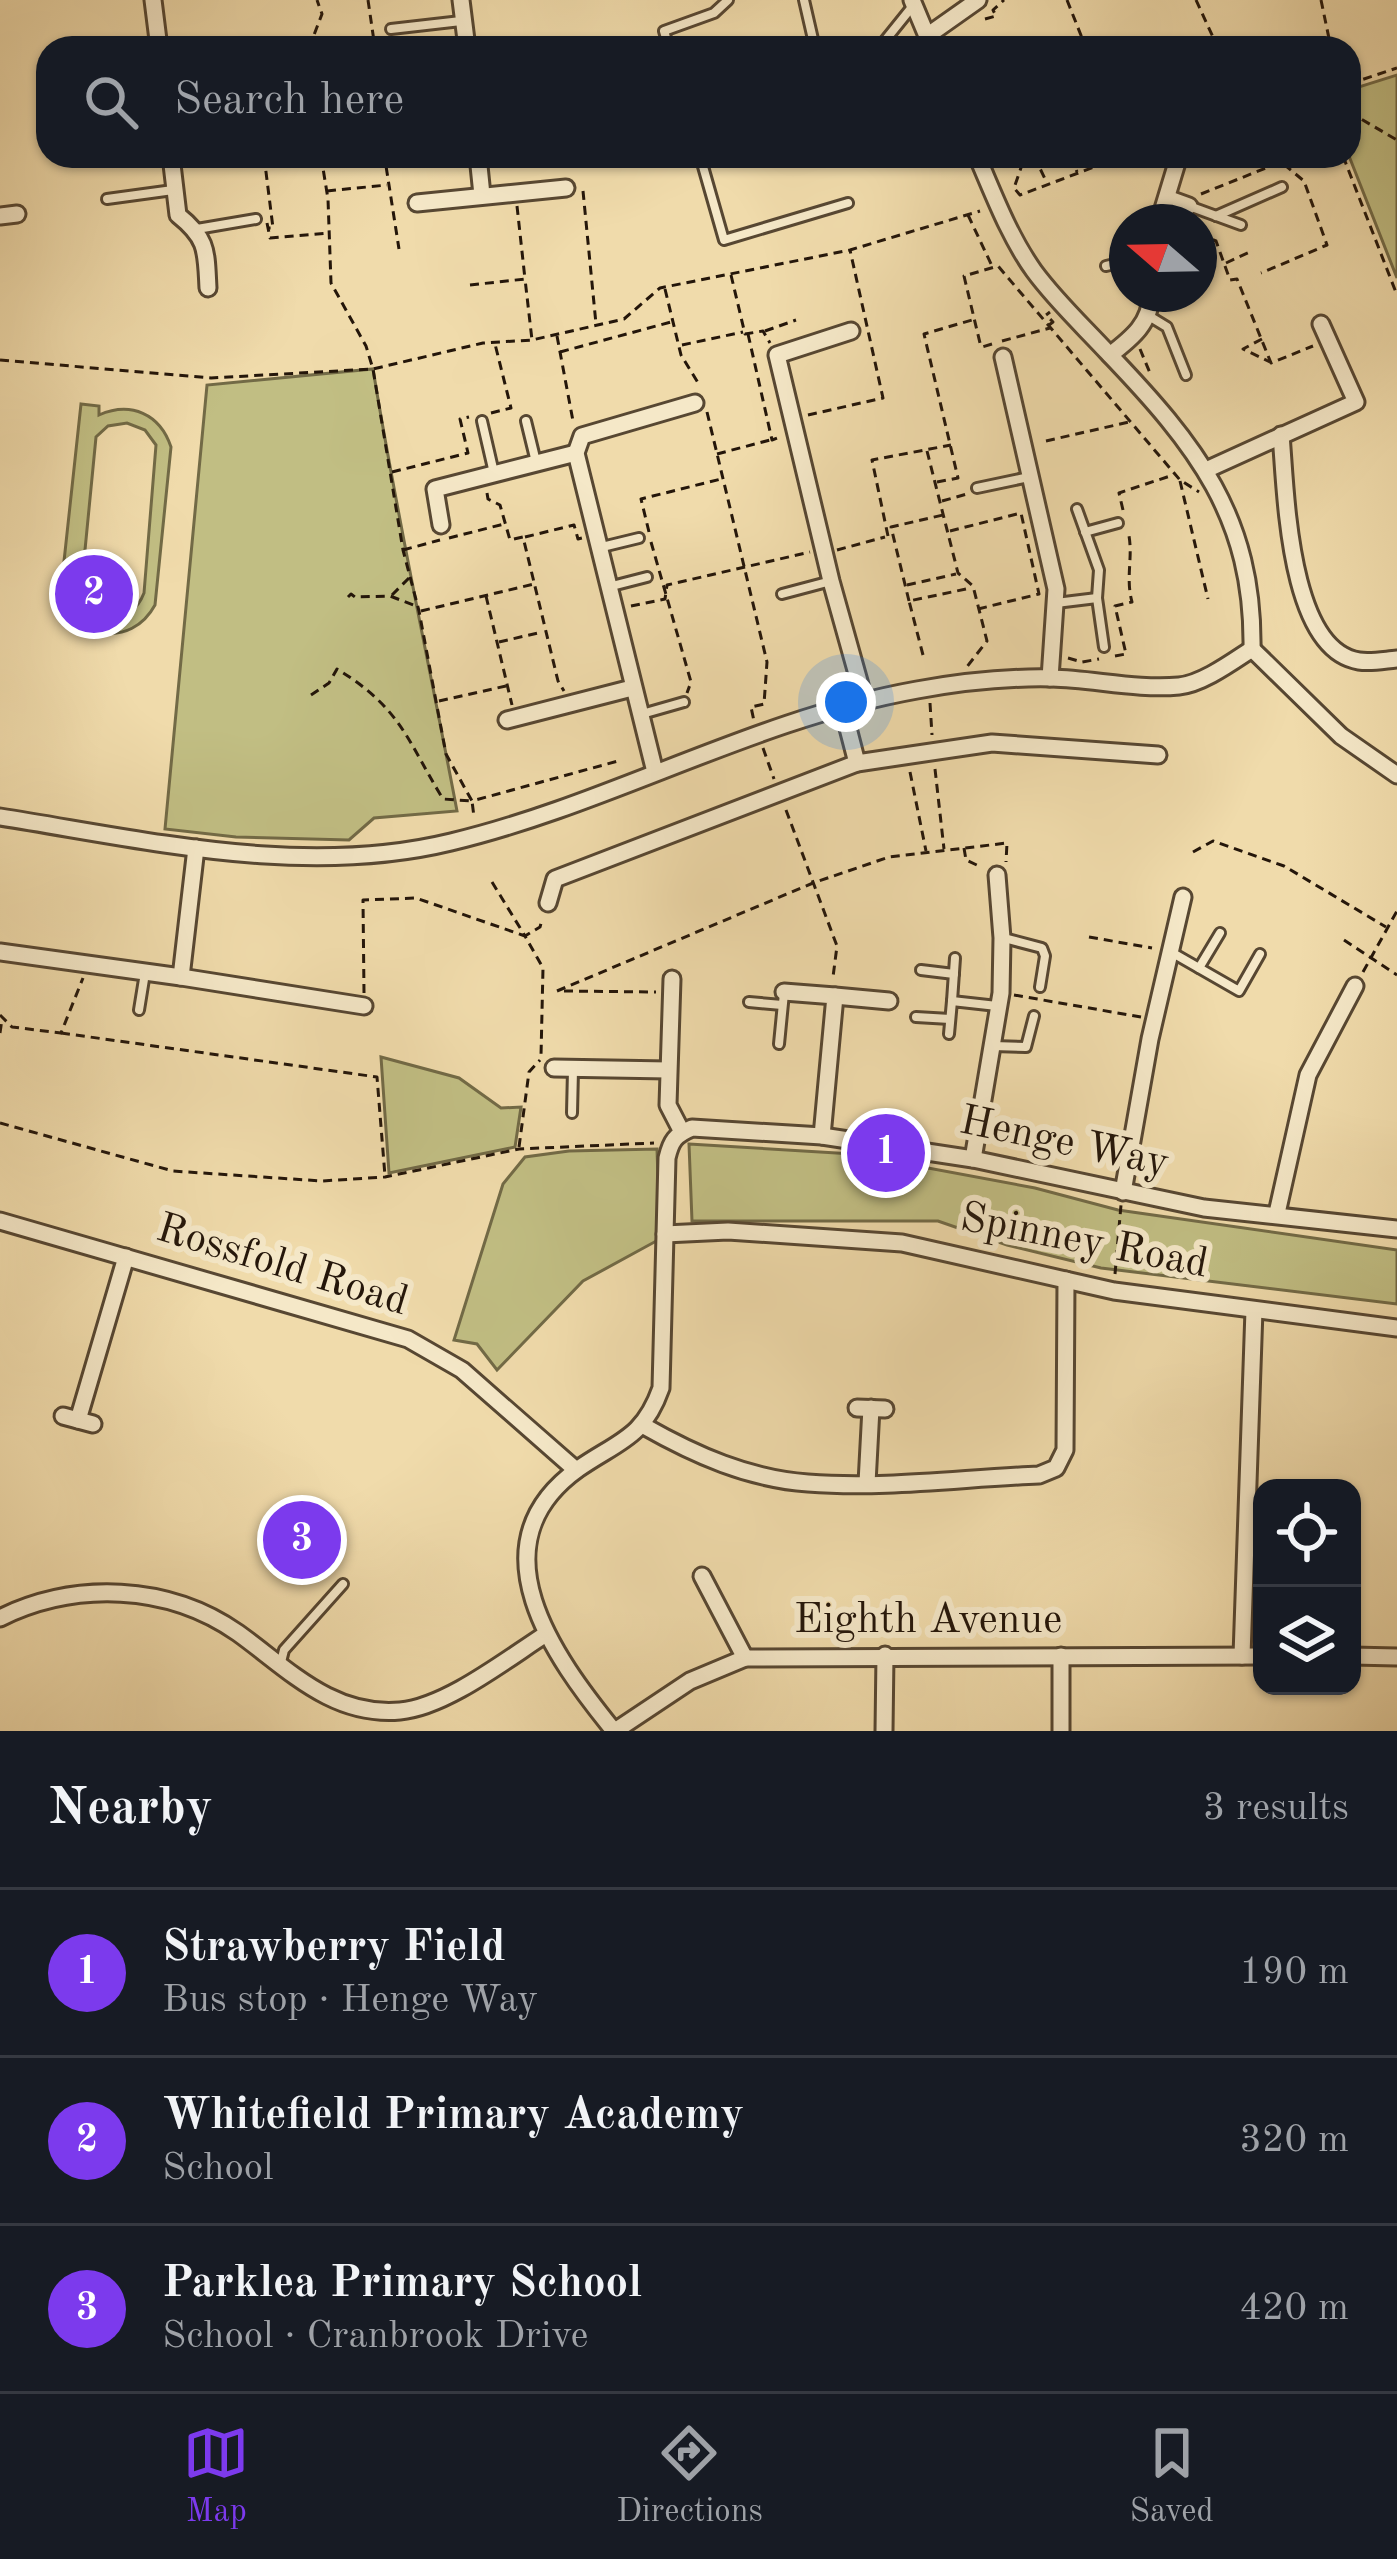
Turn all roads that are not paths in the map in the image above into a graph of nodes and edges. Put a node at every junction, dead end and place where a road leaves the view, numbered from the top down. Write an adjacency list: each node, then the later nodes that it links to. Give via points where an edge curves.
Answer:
1 (153, 0): 9 (street)
2 (461, 0): 7 (street)
3 (728, 0): 11 (lane)
4 (804, 0): 12 (lane)
5 (978, 0): 15 (street)
6 (913, 3): 13 (lane); 14 (street)
7 (463, 20): 8 (lane); 10 (street)
8 (392, 29)
9 (158, 36)
10 (465, 36)
11 (665, 36)
12 (812, 36)
13 (888, 36)
14 (924, 36)
15 (934, 36)
16 (172, 168): 23 (street)
17 (479, 168): 24 (street)
18 (703, 168): 28 (lane, via 724,240)
19 (982, 168): 43 (street, via 1034,271)
20 (1176, 168): 25 (street)
21 (1282, 187): 31 (lane)
22 (566, 188): 24 (street)
23 (174, 190): 26 (lane); 35 (street, via 178,214)
24 (482, 195): 27 (street)
25 (1167, 198): 29 (street); 30 (street)
26 (106, 199)
27 (417, 203)
28 (848, 203)
29 (1165, 204)
30 (1184, 204)
31 (1217, 216)
32 (1217, 216): 34 (lane)
33 (256, 219): 35 (lane)
34 (1241, 225)
35 (195, 229): 38 (street, via 206,245)
36 (1109, 265): 37 (lane)
37 (1106, 266)
38 (208, 288)
39 (1149, 312): 40 (street)
40 (1148, 316): 43 (street); 45 (lane, via 1167,327)
41 (850, 332): 63 (street, via 777,355)
42 (1324, 332): 49 (street, via 1356,402)
43 (1111, 355): 52 (street)
44 (1004, 357): 54 (street)
45 (1186, 375)
46 (700, 397): 50 (street, via 582,436)
47 (482, 421): 53 (lane)
48 (526, 421): 51 (lane)
49 (1281, 436): 52 (street); 70 (street, via 1289,528 1322,639 1356,661)
50 (576, 453): 51 (street); 61 (street)
51 (536, 464): 53 (street)
52 (1205, 470): 69 (street, via 1244,554)
53 (489, 476): 58 (street, via 435,489)
54 (1030, 476): 55 (lane); 67 (street)
55 (975, 490)
56 (1077, 509): 59 (lane)
57 (1118, 524): 59 (lane)
58 (441, 525)
59 (1085, 532): 66 (lane, via 1099,570)
60 (639, 538): 61 (lane)
61 (599, 541): 64 (street)
62 (647, 577): 64 (lane)
63 (831, 581): 65 (lane); 73 (street)
64 (610, 586): 72 (street)
65 (782, 594)
66 (1096, 598): 67 (lane); 68 (lane)
67 (1054, 604): 71 (street)
68 (1104, 647)
69 (1252, 649): 71 (street, via 1183,686); 81 (street, via 1341,736)
70 (1397, 659)
71 (1049, 678): 73 (street)
72 (632, 688): 76 (street); 77 (street)
73 (864, 699): 75 (street)
74 (683, 702): 76 (lane)
75 (842, 705): 79 (street); 80 (street)
76 (640, 715): 80 (street)
77 (511, 719)
78 (1158, 755): 79 (street, via 992,743)
79 (857, 763): 86 (street, via 554,879)
80 (655, 772): 83 (street, via 448,843 366,856)
81 (1397, 775)
82 (0, 818): 83 (street)
83 (196, 848): 97 (street)
84 (997, 875): 88 (street)
85 (1183, 897): 89 (street)
86 (548, 903)
87 (1220, 933): 93 (lane)
88 (1002, 938): 100 (lane, via 1042,947); 103 (street)
89 (1170, 951): 93 (lane); 122 (street)
90 (0, 952): 95 (street)
91 (1260, 954): 93 (lane, via 1239,991)
92 (956, 958): 96 (lane)
93 (1199, 968)
94 (921, 970): 96 (lane)
95 (145, 972): 97 (street); 108 (lane)
96 (954, 974): 105 (lane)
97 (181, 977): 107 (street)
98 (672, 979): 117 (street)
99 (1355, 986): 123 (street, via 1308,1075)
100 (1040, 987)
101 (836, 996): 102 (street); 104 (street); 120 (street)
102 (783, 998): 106 (lane); 113 (lane)
103 (1000, 999): 105 (lane); 114 (street)
104 (890, 1001)
105 (952, 1001): 111 (lane)
106 (749, 1002)
107 (364, 1006)
108 (140, 1010)
109 (1034, 1016): 114 (lane, via 1026,1047)
110 (916, 1017): 111 (lane)
111 (950, 1019): 112 (lane)
112 (949, 1034)
113 (779, 1043)
114 (992, 1046): 121 (street)
115 (548, 1063): 116 (street)
116 (573, 1069): 117 (street); 118 (lane)
117 (668, 1070): 119 (street, via 668,1105)
118 (572, 1113)
119 (682, 1132): 120 (street, Henge Way); 126 (street, via 667,1158)
120 (822, 1136): 121 (street, Henge Way)
121 (973, 1159): 122 (street, Henge Way)
122 (1123, 1192): 123 (street, Henge Way)
123 (1277, 1213): 125 (street, Henge Way)
124 (0, 1221): 127 (street, Rossfold Road)
125 (1397, 1228)
126 (665, 1234): 128 (street, Spinney Road, via 902,1243); 133 (street, via 661,1388)
127 (126, 1257): 132 (street); 134 (street, Rossfold Road, via 408,1340 462,1370)
128 (1066, 1280): 129 (street, Spinney Road); 135 (street, via 1065,1450 1056,1468)
129 (1254, 1310): 130 (street, Spinney Road); 142 (street)
130 (1397, 1328)
131 (871, 1408): 135 (street)
132 (78, 1420)
133 (644, 1426): 134 (street); 135 (street, via 744,1471 807,1484)
134 (576, 1470): 139 (street, via 548,1496 526,1540)
135 (867, 1483)
136 (702, 1576): 146 (street)
137 (343, 1584): 147 (lane, via 284,1650)
138 (0, 1618): 147 (street, via 68,1595 147,1596 234,1631)
139 (546, 1634): 147 (street, via 434,1702 401,1711 365,1710 309,1690); 148 (street)
140 (885, 1655): 141 (street, Eighth Avenue); 146 (street, Eighth Avenue); 149 (street)
141 (1061, 1655): 142 (street, Eighth Avenue); 150 (street)
142 (1242, 1656): 143 (street, Eighth Avenue)
143 (1253, 1656)
144 (1361, 1656): 145 (street)
145 (1397, 1657)
146 (745, 1658): 148 (street, Eighth Avenue, via 690,1681)
147 (279, 1668)
148 (615, 1731)
149 (884, 1731)
150 (1060, 1731)

